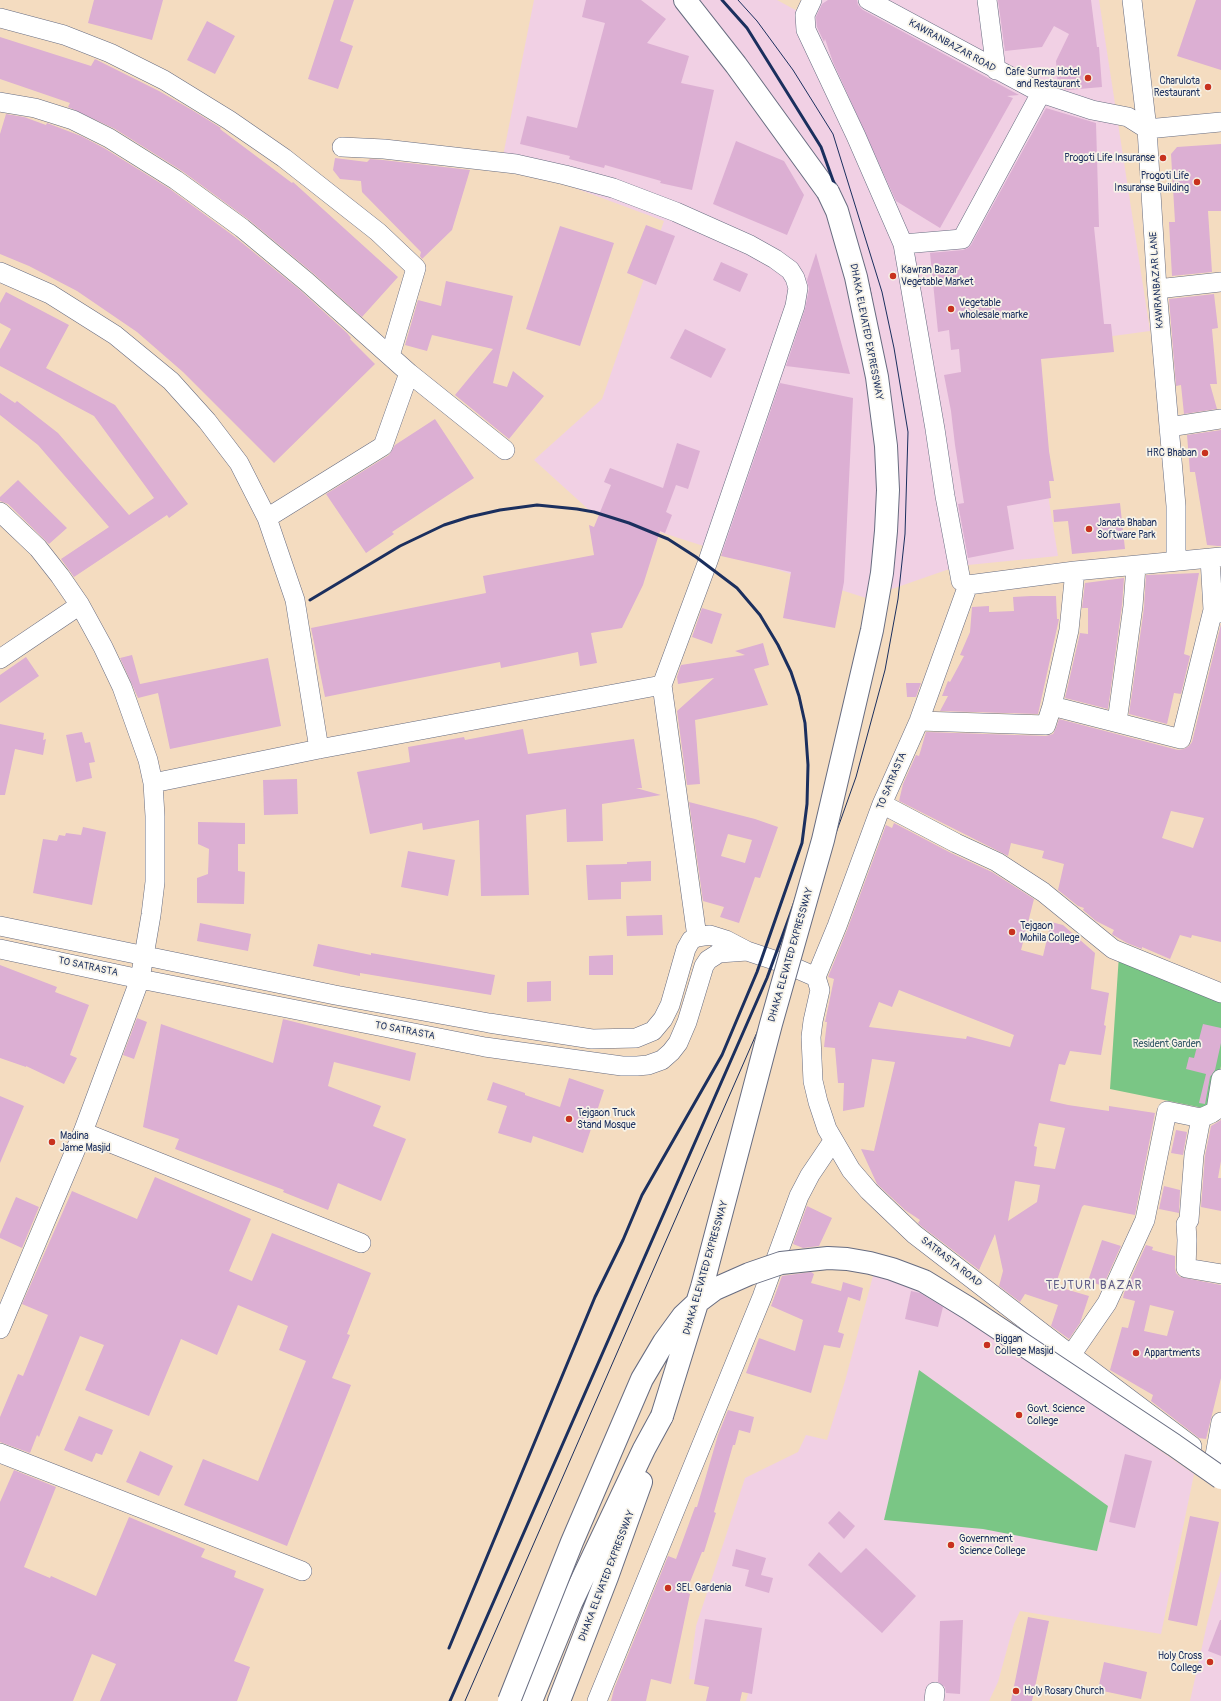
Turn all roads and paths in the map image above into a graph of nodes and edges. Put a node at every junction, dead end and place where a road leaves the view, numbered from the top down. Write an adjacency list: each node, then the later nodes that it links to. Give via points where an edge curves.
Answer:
1 (684, 0): 59 (highway, DHAKA ELEVATED EXPRESSWAY, bridge, via 736,65 828,192 837,211 856,277 877,377 886,446 888,490 882,573 872,630 823,840 771,1024 702,1287)
2 (812, 0): 13 (street, via 805,14 806,30)
3 (868, 0): 7 (street, KAWRANBAZAR ROAD)
4 (987, 0): 7 (street)
5 (1132, 0): 11 (street, KAWRANBAZAR LANE)
6 (0, 18): 17 (street, via 64,35 110,52 164,80 284,158 378,232 416,268)
7 (996, 70): 8 (street, KAWRANBAZAR ROAD)
8 (1041, 93): 11 (street, KAWRANBAZAR ROAD, via 1092,110 1128,117); 13 (street, via 962,240)
9 (0, 102): 17 (street, via 35,108 73,120 109,138 176,180 242,228)
10 (1221, 122): 11 (street)
11 (1147, 129): 16 (street, KAWRANBAZAR LANE)
12 (342, 147): 32 (street, via 384,149 516,164 613,188 676,212 750,245 775,259 790,270 795,278 798,288 795,306 708,561)
13 (903, 244): 28 (street, via 958,569 961,581)
14 (0, 272): 23 (street, via 50,294 115,335 171,381 240,463)
15 (1221, 282): 16 (street)
16 (1157, 289): 20 (street, KAWRANBAZAR LANE)
17 (390, 356): 18 (street)
18 (410, 373): 21 (street); 23 (street, via 383,446)
19 (1221, 419): 20 (street)
20 (1169, 427): 25 (street, KAWRANBAZAR LANE, via 1176,506)
21 (505, 450)
22 (0, 512): 29 (street, via 38,548)
23 (267, 518): 36 (street, via 295,600)
24 (1215, 557): 25 (street); 30 (street)
25 (1176, 561): 26 (street)
26 (1136, 566): 27 (street); 35 (street)
27 (1075, 571): 28 (street); 33 (street, via 1069,630)
28 (968, 585): 34 (street, TO SATRASTA)
29 (80, 605): 31 (street); 37 (street, via 122,688 148,760)
30 (1217, 612): 35 (street, via 1181,739)
31 (0, 659)
32 (662, 685): 36 (street); 40 (street)
33 (1052, 706): 34 (street, via 1046,725); 35 (street)
34 (918, 721): 38 (street, TO SATRASTA)
35 (1117, 722)
36 (319, 749): 37 (street)
37 (153, 783): 43 (street, via 155,882)
38 (882, 804): 44 (street, TO SATRASTA); 46 (street, via 997,862 1043,892 1113,949)
39 (0, 926): 43 (street)
40 (697, 937): 42 (street, via 710,935); 48 (street, via 691,940 686,949 670,1005 662,1019 653,1031)
41 (0, 949): 45 (street, TO SATRASTA)
42 (747, 951): 44 (street); 50 (street, TO SATRASTA, via 719,953 708,960 678,1043 662,1060)
43 (145, 956): 45 (street); 47 (street)
44 (816, 977): 54 (street, SATRASTA ROAD, via 820,990 811,1037 813,1081)
45 (140, 979): 49 (street, TO SATRASTA); 53 (street)
46 (1221, 993)
47 (489, 1024): 48 (street, via 592,1039); 49 (street)
48 (636, 1038): 50 (street)
49 (485, 1047): 50 (street, TO SATRASTA)
50 (637, 1066)
51 (1221, 1079): 52 (street, via 1216,1110)
52 (1201, 1118): 56 (street, via 1193,1167 1189,1220 1186,1224 1186,1268); 58 (street, via 1167,1111 1145,1220 1107,1303)
53 (83, 1132): 55 (street); 57 (street)
54 (833, 1141): 58 (street, SATRASTA ROAD, via 869,1191 914,1234); 67 (street, via 799,1196 762,1297)
55 (361, 1243)
56 (1221, 1274)
57 (0, 1330)
58 (1071, 1355): 62 (street, SATRASTA ROAD)
59 (662, 1416): 65 (highway, via 571,1603); 66 (highway, DHAKA ELEVATED EXPRESSWAY, via 636,1500)
60 (1221, 1422): 62 (street)
61 (0, 1453): 63 (street)
62 (1219, 1469): 64 (highway, bridge, via 1174,1445 924,1281 892,1269 847,1259 828,1258 781,1263 715,1289 683,1316 664,1342 642,1379 625,1418 572,1542)
63 (302, 1571)
64 (509, 1701)
65 (531, 1701)
66 (559, 1701)
67 (597, 1701)

